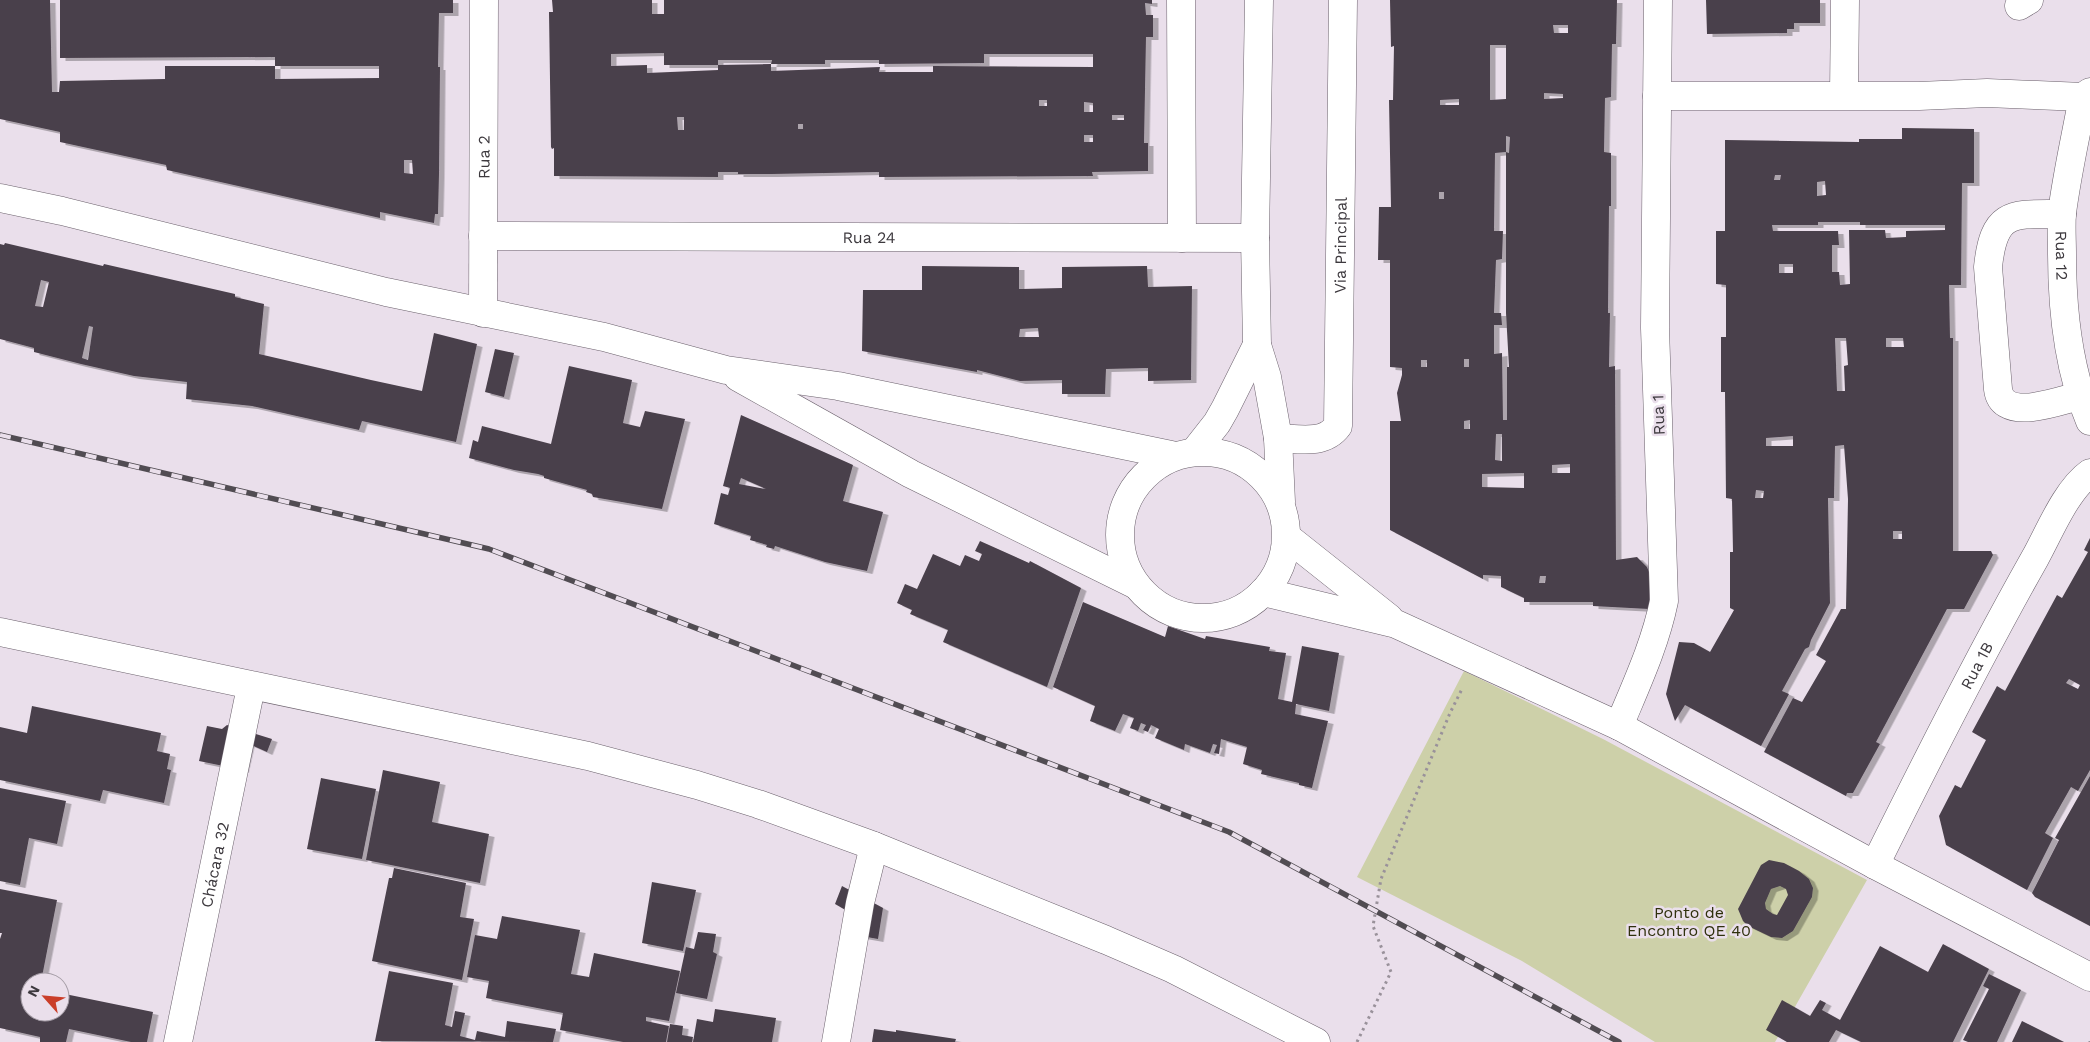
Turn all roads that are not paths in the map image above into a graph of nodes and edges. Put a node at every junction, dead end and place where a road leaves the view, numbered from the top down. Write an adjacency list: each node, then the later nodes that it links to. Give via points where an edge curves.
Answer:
1 (484, 0): 12 (street, Rua 2)
2 (1181, 0): 13 (street)
3 (1259, 0): 14 (street)
4 (1343, 0): 20 (street, Via Principal, via 1338,426 1325,437 1316,439)
5 (1658, 0): 9 (street, Rua 1)
6 (1845, 0): 8 (street)
7 (2086, 94): 8 (street); 11 (street, Rua 12)
8 (1844, 95): 9 (street)
9 (1657, 96): 30 (street, Rua 1, via 1655,328 1664,601 1651,650)
10 (0, 198): 15 (street)
11 (2062, 214): 18 (street, Rua 12, via 2062,291); 18 (street, via 2020,214 2006,220 1996,231 1988,267 1998,389 2001,400 2023,409)
12 (483, 236): 13 (street, Rua 24); 15 (street, Rua 2)
13 (1182, 238): 14 (street, Rua 24)
14 (1255, 238): 16 (street)
15 (483, 313): 17 (street, via 604,337)
16 (1257, 345): 20 (street, via 1267,377); 21 (street, via 1217,423)
17 (726, 370): 21 (street, via 838,386); 25 (street, via 911,474)
18 (2079, 396): 19 (street, Rua 12)
19 (2090, 422)
20 (1278, 438): 23 (street)
21 (1183, 453): 23 (street, via 1212,451 1242,460 1266,479); 25 (street, via 1154,467 1133,489 1121,518 1120,548)
22 (2090, 473): 32 (street, Rua 1B, via 2066,503 2022,581 1938,737)
23 (1282, 506): 24 (street)
24 (1286, 537): 26 (street, via 1280,567); 27 (street)
25 (1134, 584): 26 (street, via 1151,601 1178,615 1208,618 1238,610)
26 (1264, 592): 27 (street)
27 (1396, 624): 30 (street)
28 (0, 632): 29 (street)
29 (251, 687): 31 (street, via 647,771 758,804); 34 (street, Chácara 32)
30 (1619, 726): 32 (street)
31 (874, 846): 35 (street, via 860,903); 36 (street, via 1173,969)
32 (1875, 865): 33 (street)
33 (2090, 977)
34 (178, 1042)
35 (836, 1042)
36 (1316, 1042)

